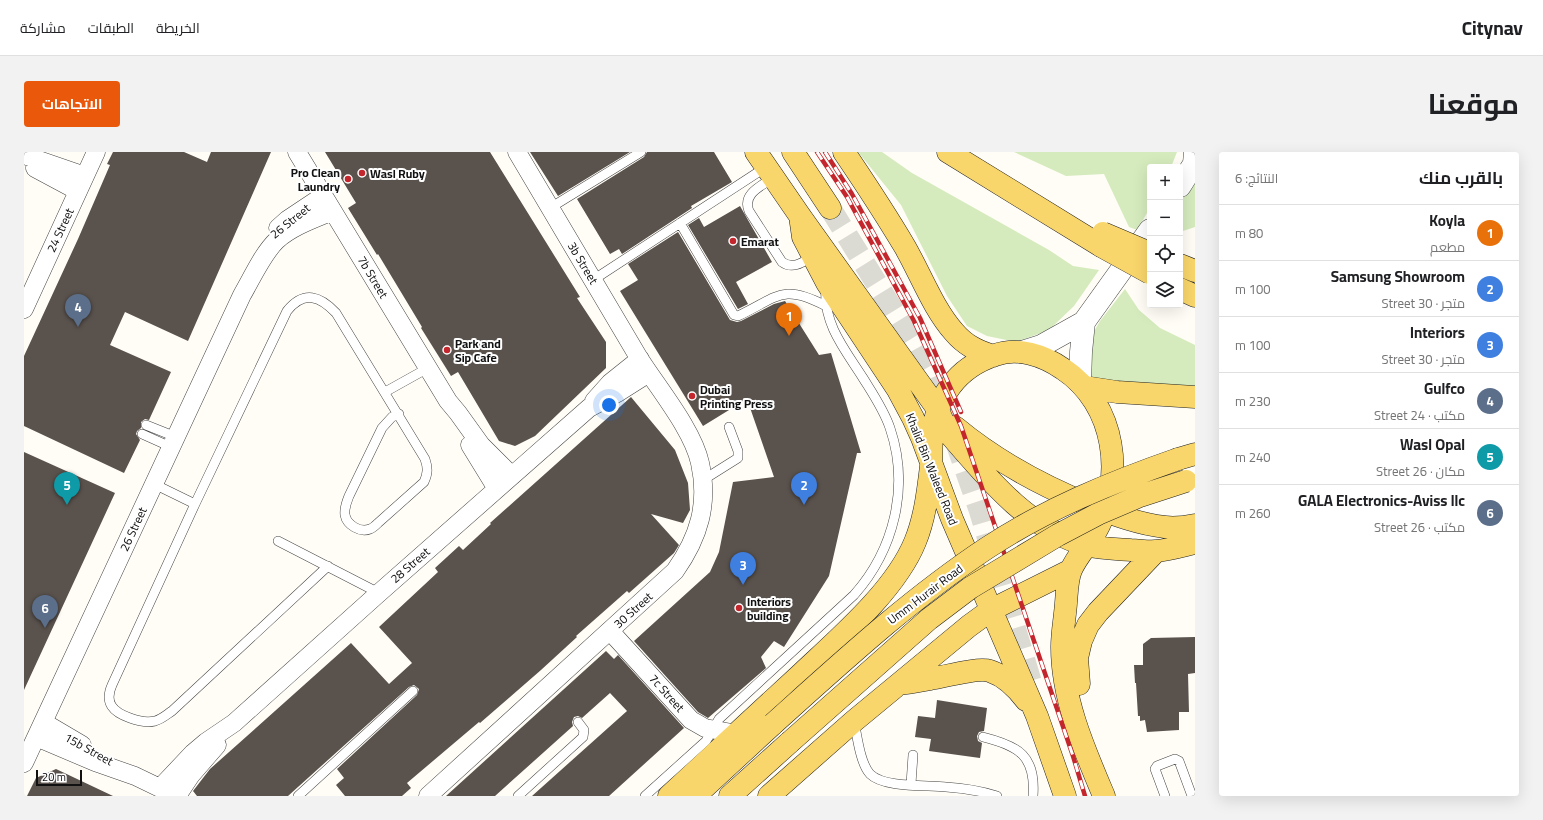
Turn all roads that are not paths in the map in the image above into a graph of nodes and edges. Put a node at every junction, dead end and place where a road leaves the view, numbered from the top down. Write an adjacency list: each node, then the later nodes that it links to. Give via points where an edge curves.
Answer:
1 (96, 152): 13 (street, 24 Street)
2 (297, 152): 14 (street, 7b Street)
3 (517, 152): 15 (street, 3b Street)
4 (641, 152): 15 (lane)
5 (793, 152): 16 (main road)
6 (844, 152): 36 (main road, via 905,248 944,319 965,342 977,351)
7 (948, 152): 21 (main road, via 1034,205)
8 (24, 155): 13 (street)
9 (1195, 160): 12 (street)
10 (24, 162): 13 (street)
11 (765, 166): 18 (main road, Khalid Bin Waleed Road); 19 (lane); 23 (lane, via 747,202 749,211 785,265 796,266)
12 (1183, 181)
13 (81, 184): 33 (street, 24 Street)
14 (323, 196): 17 (street, 7b Street); 30 (street, 26 Street, via 287,220 269,238 251,266)
15 (550, 208): 27 (street, 3b Street)
16 (830, 208)
17 (333, 211): 30 (street, 26 Street, via 290,230 277,240 266,253); 38 (street, 7b Street)
18 (800, 216): 23 (main road, Khalid Bin Waleed Road, via 803,237); 43 (main road)
19 (680, 224): 27 (lane); 32 (lane, via 736,316 781,294 802,295)
20 (1147, 234): 34 (street)
21 (1102, 240): 22 (main road, bridge); 26 (main road, bridge)
22 (1147, 252)
23 (813, 256): 28 (main road, Khalid Bin Waleed Road)
24 (1183, 266): 25 (main road)
25 (1195, 271)
26 (1149, 272)
27 (593, 280): 37 (street, 3b Street)
28 (827, 283): 32 (lane); 49 (main road, Khalid Bin Waleed Road, via 898,390)
29 (1183, 290): 31 (main road)
30 (242, 295): 47 (street, 26 Street)
31 (1195, 296)
32 (826, 306): 74 (lane, via 832,328 876,397 890,428 895,445 898,482 894,524 880,558 863,585 719,719)
33 (24, 309)
34 (1084, 322): 35 (street, via 1041,346); 39 (street, via 1081,352)
35 (1022, 352): 36 (main road); 39 (main road, via 1057,364)
36 (992, 356): 43 (main road, via 976,364 953,382 944,394)
37 (644, 366): 50 (street, 28 Street, via 619,392 589,408); 52 (street, 30 Street, via 693,442)
38 (428, 368): 40 (lane); 42 (street, 7b Street)
39 (1082, 385): 41 (main road, via 1117,392); 56 (main road, via 1101,412 1112,446 1112,483)
40 (386, 392): 44 (lane); 55 (lane, via 336,313 326,303 309,298 292,304)
41 (1195, 397)
42 (448, 401): 50 (street, 7b Street, via 481,445); 54 (street, 7b Street, via 457,422)
43 (940, 412): 49 (main road, via 932,438); 56 (main road, via 971,440 1015,469 1068,496); 60 (main road, via 952,437 988,479 1017,506 1040,524)
44 (399, 414): 44 (lane, via 425,459 428,466 427,474 419,488 371,529 362,530 348,521 346,505 382,428)
45 (729, 427): 52 (lane, via 738,458)
46 (144, 430): 47 (lane)
47 (174, 442): 53 (street, 26 Street)
48 (1187, 456): 88 (main road, Umm Hurair Road, bridge, via 1129,476 1081,497 1034,521 945,577 871,636)
49 (931, 463): 65 (main road, Khalid Bin Waleed Road); 75 (main road, via 924,513 916,541 904,565 853,625)
50 (512, 476): 54 (street, 28 Street)
51 (1190, 479): 89 (main road, Umm Hurair Road, bridge, via 1098,514 970,588 929,619)
52 (703, 480): 66 (street, 30 Street, via 700,520 686,556 675,571)
53 (154, 484): 55 (lane); 73 (street, 26 Street)
54 (497, 489): 64 (street, 28 Street)
55 (195, 504): 62 (lane, via 109,691 111,705 121,715 143,722 161,719)
56 (1105, 511): 57 (main road, via 1166,527); 60 (main road)
57 (1195, 525)
58 (278, 541): 62 (lane)
59 (1195, 543): 61 (main road)
60 (1086, 545): 61 (main road, via 1104,549); 63 (main road)
61 (1156, 551): 78 (main road, via 1098,612 1088,625 1081,641 1077,658 1078,675 1088,730)
62 (328, 566): 64 (lane)
63 (1071, 570): 65 (main road); 78 (main road, via 1063,627 1063,671 1069,701)
64 (379, 593): 72 (street, 28 Street)
65 (991, 610): 67 (main road); 69 (main road, Khalid Bin Waleed Road)
66 (610, 630): 74 (street, 7c Street, via 692,720); 84 (street, 30 Street, via 550,689)
67 (899, 684): 69 (main road, via 967,671 990,671 1014,686); 70 (main road)
68 (413, 691): 83 (lane)
69 (1037, 716): 93 (main road)
70 (854, 721): 80 (lane, via 865,767 870,774 879,781); 90 (main road)
71 (578, 722): 85 (lane, via 584,730 583,738)
72 (234, 723): 81 (street, 28 Street, via 193,753); 82 (street, 28 Street)
73 (40, 729): 79 (street, 26 Street); 81 (street, 15b Street)
74 (713, 731): 75 (street, 7c Street); 86 (lane, via 706,741)
75 (737, 734): 87 (main road)
76 (983, 737): 92 (lane, via 1011,746 1025,755 1032,770)
77 (913, 756): 80 (lane)
78 (1088, 758): 94 (main road)
79 (24, 763)
80 (911, 784): 91 (lane, via 948,787)
81 (166, 792)
82 (177, 796)
83 (298, 796)
84 (428, 796)
85 (518, 796)
86 (645, 796)
87 (669, 796)
88 (695, 796)
89 (730, 796)
90 (769, 796)
91 (997, 796)
92 (1033, 796)
93 (1065, 796)
94 (1104, 796)
95 (1165, 796): 96 (lane, via 1155,769 1175,759 1179,761)
96 (1192, 796)

